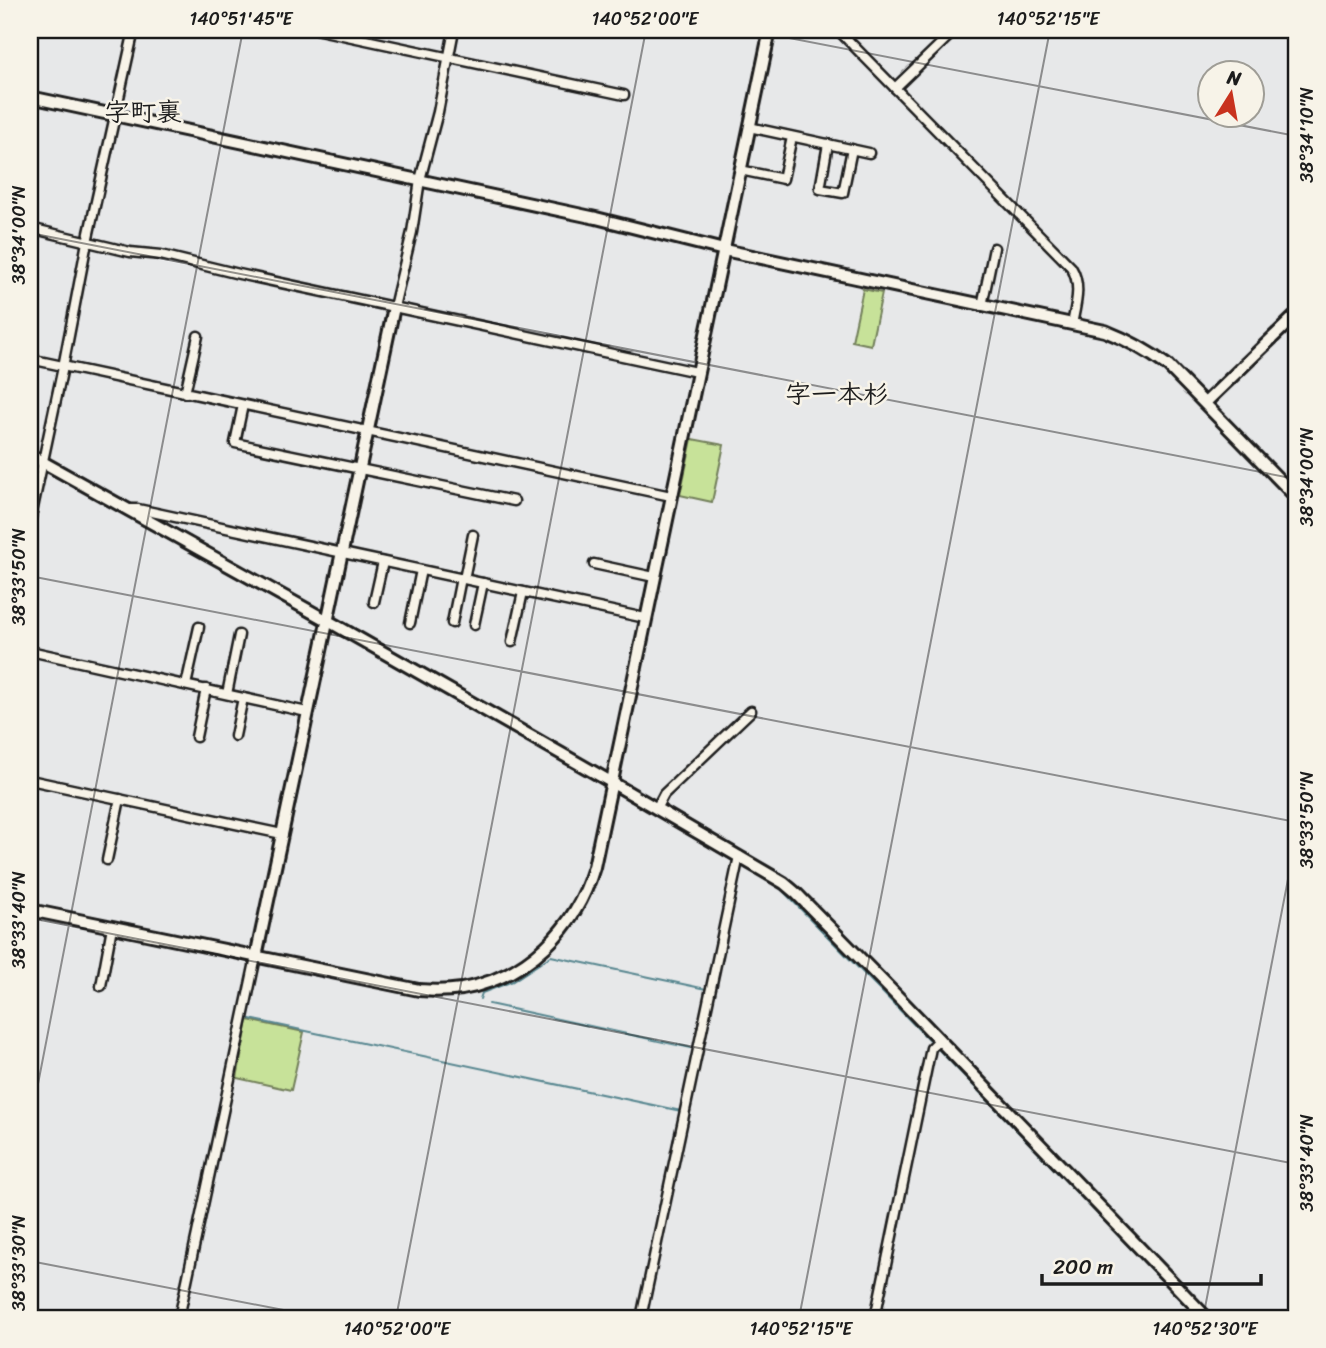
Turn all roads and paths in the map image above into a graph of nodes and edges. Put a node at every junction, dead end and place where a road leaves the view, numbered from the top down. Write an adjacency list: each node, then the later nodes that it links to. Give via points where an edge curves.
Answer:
1 (134, 30): 11 (street)
2 (319, 30): 7 (street)
3 (454, 30): 7 (street)
4 (770, 30): 12 (street)
5 (838, 30): 8 (street)
6 (955, 30): 8 (street)
7 (448, 58): 9 (street); 18 (street)
8 (895, 88): 26 (street, via 1071,267 1078,281)
9 (624, 95)
10 (30, 97): 11 (street)
11 (116, 115): 18 (street); 20 (street)
12 (749, 128): 13 (street); 17 (street)
13 (792, 136): 14 (street); 17 (street, via 783,179)
14 (828, 144): 15 (street); 15 (street, via 820,188 843,193)
15 (852, 149): 16 (street)
16 (869, 153)
17 (740, 170): 22 (street)
18 (421, 180): 22 (street); 24 (street)
19 (30, 228): 20 (street)
20 (87, 242): 24 (street); 29 (street)
21 (995, 248): 23 (street)
22 (724, 250): 23 (street); 30 (street)
23 (982, 306): 26 (street)
24 (394, 307): 30 (street); 34 (street)
25 (1296, 315): 32 (street)
26 (1072, 324): 32 (street, via 1105,331 1149,352)
27 (198, 337): 31 (street)
28 (30, 359): 29 (street)
29 (63, 367): 31 (street); 36 (street)
30 (697, 372): 38 (street)
31 (185, 393): 33 (street)
32 (1205, 403): 39 (street)
33 (243, 405): 34 (street); 37 (street, via 235,443)
34 (368, 431): 37 (street); 38 (street)
35 (30, 455): 36 (street)
36 (43, 462): 41 (street); 42 (street)
37 (359, 469): 40 (street); 44 (street)
38 (671, 496): 48 (street)
39 (1296, 497)
40 (514, 501)
41 (129, 509): 44 (street); 54 (street)
42 (30, 522)
43 (473, 535): 49 (street)
44 (342, 552): 45 (street); 54 (street)
45 (383, 562): 47 (street); 52 (street)
46 (594, 564): 48 (street)
47 (421, 570): 49 (street); 55 (street)
48 (654, 577): 53 (street)
49 (463, 579): 50 (street); 56 (street)
50 (483, 583): 51 (street); 57 (street)
51 (523, 592): 53 (street); 60 (street)
52 (374, 601)
53 (645, 618): 71 (street)
54 (327, 620): 67 (street); 71 (street)
55 (410, 623)
56 (452, 624)
57 (474, 625)
58 (199, 627): 62 (street)
59 (239, 635): 64 (street)
60 (512, 642)
61 (30, 651): 62 (street)
62 (186, 685): 63 (street)
63 (206, 690): 64 (street); 69 (street)
64 (227, 694): 65 (street)
65 (243, 698): 67 (street); 68 (street)
66 (751, 711): 73 (street, via 664,794)
67 (307, 712): 74 (street)
68 (235, 736)
69 (196, 737)
70 (30, 780): 72 (street)
71 (611, 782): 73 (street); 79 (street, via 583,898 560,933 509,972 461,989 419,990)
72 (120, 799): 74 (street); 75 (street)
73 (656, 808): 76 (street)
74 (282, 834): 79 (street)
75 (107, 860)
76 (738, 860): 81 (street, via 769,873 797,894); 83 (street)
77 (30, 910): 78 (street)
78 (112, 927): 79 (street); 80 (street)
79 (256, 957): 82 (street)
80 (101, 986)
81 (936, 1044): 84 (street); 85 (street)
82 (179, 1318)
83 (641, 1318)
84 (875, 1318)
85 (1207, 1318)

